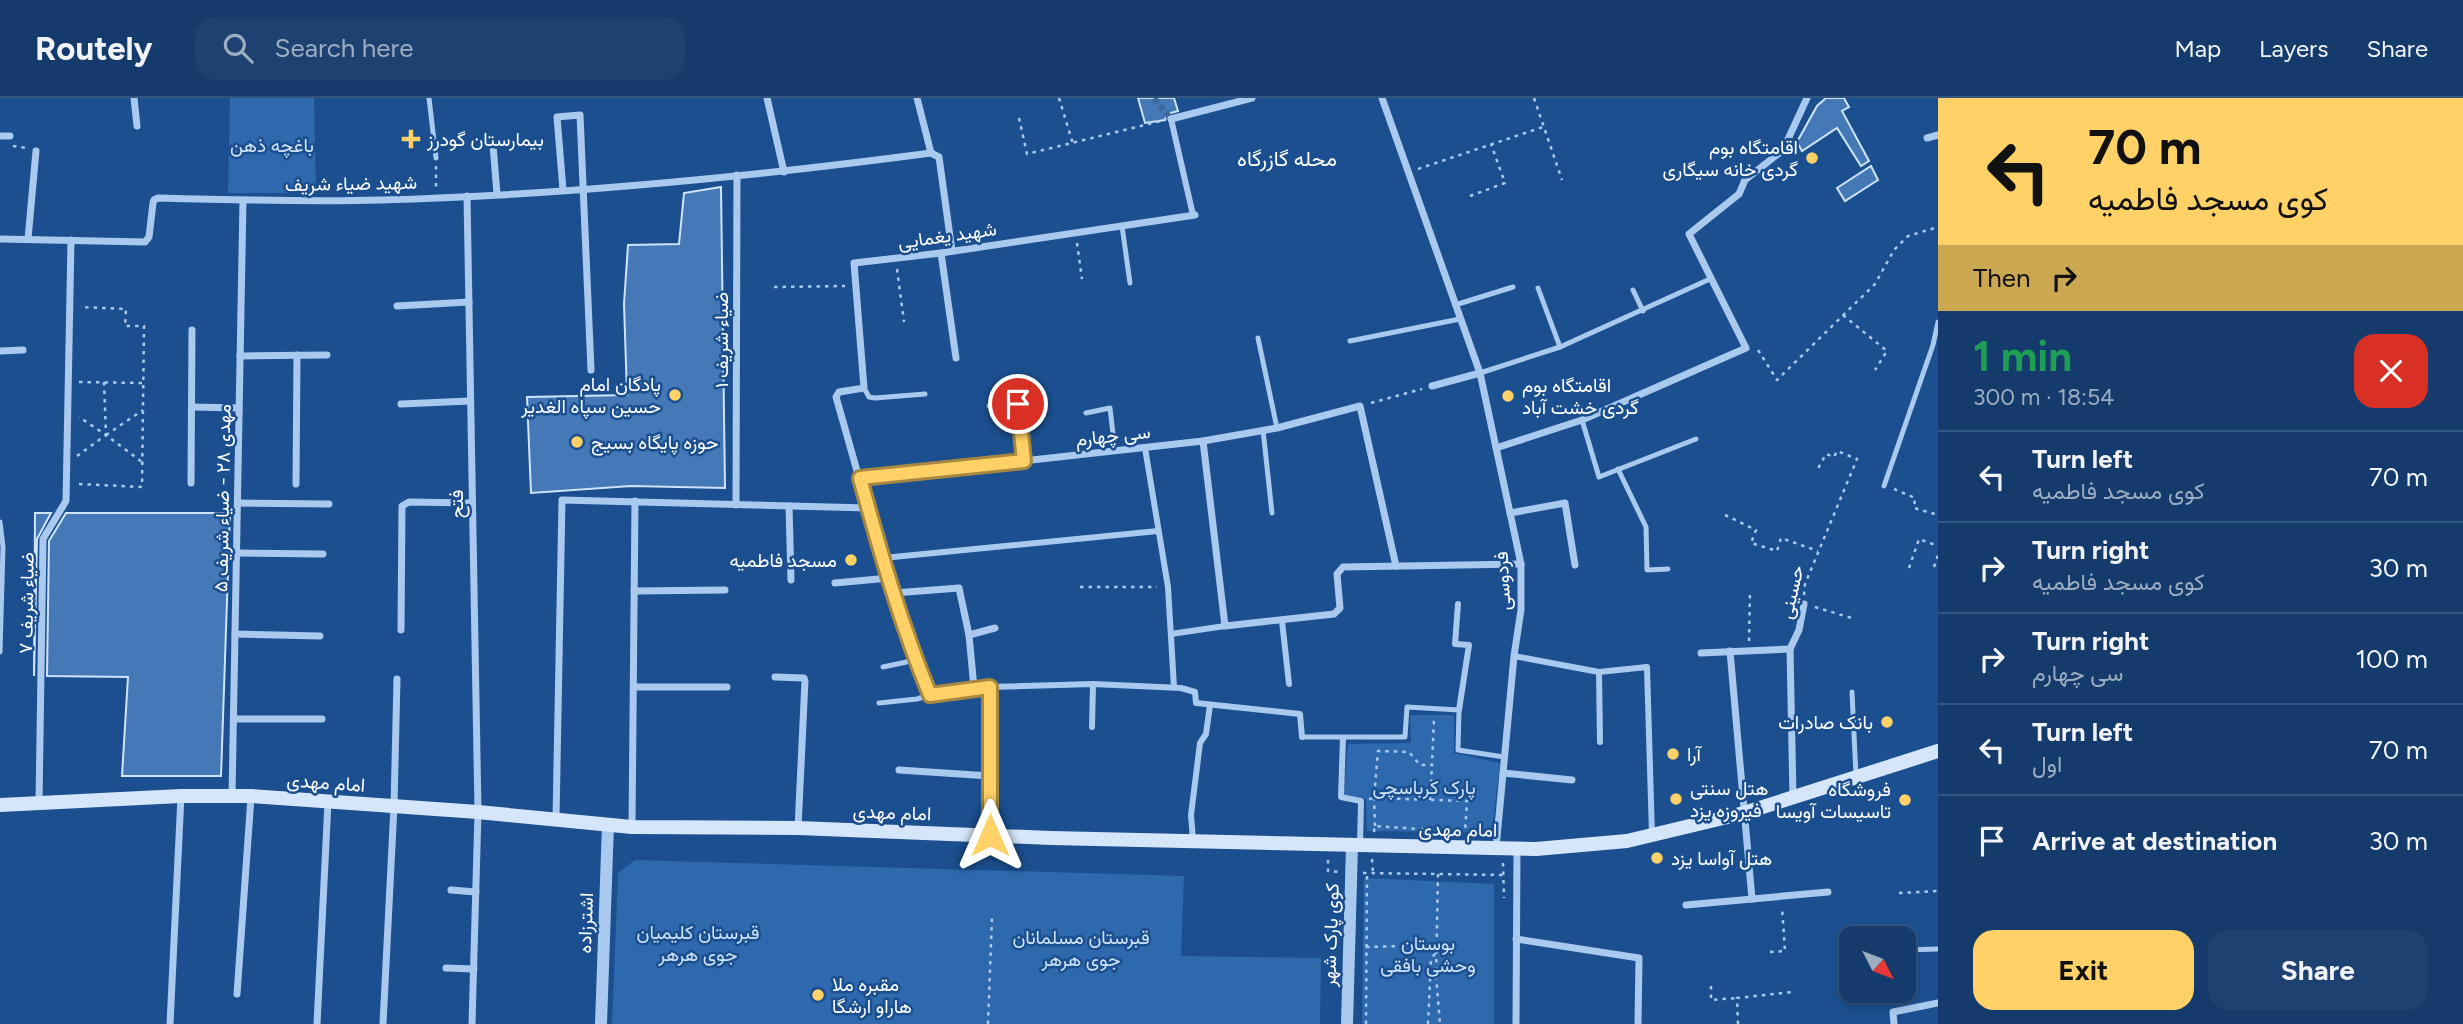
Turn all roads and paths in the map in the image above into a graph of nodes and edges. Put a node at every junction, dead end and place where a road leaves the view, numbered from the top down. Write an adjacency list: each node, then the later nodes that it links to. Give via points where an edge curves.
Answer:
1 (134, 98): 12 (street)
2 (429, 98): 23 (lane)
3 (768, 98): 24 (street)
4 (917, 98): 22 (street)
5 (1059, 98): 18 (path)
6 (1252, 98): 11 (street)
7 (1382, 98): 25 (street, فردوسی)
8 (1534, 98): 13 (path)
9 (1807, 98): 46 (street, via 1783,150 1689,234)
10 (1019, 117): 18 (path, via 1027,154)
11 (1171, 119): 18 (path); 35 (street, شهید یغمایی)
12 (137, 126)
13 (1543, 127): 19 (path); 27 (path)
14 (1938, 135): 17 (street)
15 (0, 136): 16 (street)
16 (10, 136): 21 (path, via 14,146)
17 (1927, 138)
18 (1073, 144)
19 (1491, 144): 25 (path); 32 (path, via 1505,183)
20 (493, 145): 30 (street)
21 (36, 151): 40 (street)
22 (931, 153): 24 (street, شهید ضیاء شریف); 42 (street, via 939,157)
23 (436, 158): 33 (path)
24 (784, 172): 26 (street, شهید ضیاء شریف)
25 (1408, 172): 54 (street, فردوسی)
26 (737, 176): 29 (street, شهید ضیاء شریف); 114 (street, ضیاء شریف ۱)
27 (1562, 180)
28 (563, 190): 29 (street, شهید ضیاء شریف); 29 (street, via 557,117 580,115); 30 (street, شهید ضیاء شریف)
29 (584, 190): 73 (street)
30 (497, 194): 31 (street, شهید ضیاء شریف)
31 (467, 196): 33 (street, شهید ضیاء شریف); 53 (street, فتح)
32 (1470, 196)
33 (436, 198): 34 (street, شهید ضیاء شریف)
34 (243, 200): 41 (street, شهید ضیاء شریف, via 158,198 153,203 148,241); 71 (street, مهدی ۲۸ - ضیاء شریف ۵)
35 (1194, 215): 36 (street, شهید یغمایی)
36 (1122, 226): 38 (street, شهید یغمایی); 47 (lane)
37 (1938, 228): 58 (path, via 1908,236 1894,250 1875,284)
38 (1076, 233): 42 (street, شهید یغمایی); 45 (path)
39 (0, 239): 40 (street, شهید ضیاء شریف)
40 (28, 239): 41 (street, شهید ضیاء شریف)
41 (71, 240): 55 (street, ضیاء شریف ۷)
42 (953, 251): 43 (street, شهید یغمایی)
43 (941, 253): 44 (street, شهید یغمایی); 72 (street)
44 (896, 258): 48 (street, شهید یغمایی, via 854,263); 60 (path)
45 (1082, 279)
46 (1710, 279): 57 (lane); 66 (street)
47 (1130, 283)
48 (856, 285): 50 (path); 80 (street, شهید یغمایی)
49 (1513, 286): 54 (lane)
50 (774, 287)
51 (1538, 288): 65 (lane)
52 (1633, 290): 57 (lane)
53 (469, 302): 56 (street); 82 (street, فتح)
54 (1455, 305): 59 (street, فردوسی)
55 (70, 306): 76 (street, ضیاء شریف ۷); 78 (path, via 125,309 125,326 144,326)
56 (397, 306)
57 (1643, 311): 65 (lane)
58 (1843, 315): 66 (path, via 1777,380 1756,347); 74 (path, via 1886,351)
59 (1460, 319): 64 (lane); 75 (street, فردوسی)
60 (904, 322)
61 (1938, 322): 109 (lane)
62 (192, 330): 86 (street)
63 (1258, 338): 92 (lane)
64 (1350, 341)
65 (1560, 346): 75 (lane)
66 (1746, 348): 91 (street)
67 (23, 350): 68 (street)
68 (0, 351)
69 (297, 355): 70 (street); 71 (street); 108 (street)
70 (327, 355)
71 (240, 356): 87 (street, مهدی ۲۸ - ضیاء شریف ۵)
72 (956, 358)
73 (591, 370)
74 (1875, 370)
75 (1480, 373): 79 (street); 98 (street, فردوسی)
76 (68, 381): 77 (path); 88 (street, ضیاء شریف ۷)
77 (104, 382): 78 (path); 94 (path)
78 (143, 383): 89 (path)
79 (1432, 386): 85 (path)
80 (864, 388): 81 (lane, via 875,398); 105 (street, via 839,392 836,397)
81 (925, 394)
82 (470, 401): 83 (street); 112 (street, فتح)
83 (401, 404)
84 (989, 406): 100 (lane, via 1018,404)
85 (1360, 406): 92 (street, سی چهارم); 131 (street)
86 (192, 407): 87 (street); 106 (street)
87 (239, 408): 111 (street, مهدی ۲۸ - ضیاء شریف ۵)
88 (68, 410): 94 (path); 102 (street, ضیاء شریف ۷)
89 (143, 410): 94 (path); 101 (path)
90 (1086, 413): 99 (lane, via 1110,408)
91 (1583, 420): 98 (street); 103 (lane, via 1599,477)
92 (1277, 428): 93 (street, سی چهارم)
93 (1263, 430): 96 (street, سی چهارم); 117 (lane)
94 (106, 435): 101 (path); 102 (path)
95 (1696, 439): 103 (lane)
96 (1203, 441): 97 (street, سی چهارم); 148 (street)
97 (1144, 448): 99 (street, سی چهارم); 122 (street)
98 (1496, 448): 118 (street, فردوسی)
99 (1115, 451): 100 (street, سی چهارم)
100 (1024, 461): 105 (street, سی چهارم)
101 (142, 462): 107 (path, via 142,487)
102 (66, 464): 107 (street, ضیاء شریف ۷)
103 (1618, 470): 134 (lane, via 1646,527 1647,570)
104 (1816, 472): 124 (path, حسینی, via 1826,454 1835,457 1838,451 1857,459)
105 (860, 478): 116 (street)
106 (191, 483)
107 (66, 484): 201 (street, ضیاء شریف ۷, via 66,501 43,538)
108 (296, 484)
109 (1884, 486): 120 (path, via 1915,498 1914,508)
110 (635, 502): 114 (street); 141 (street); 206 (street, via 560,502)
111 (237, 503): 113 (street); 125 (street, مهدی ۲۸ - ضیاء شریف ۵)
112 (472, 503): 150 (street, via 409,502 402,506); 204 (street, فتح)
113 (329, 504)
114 (736, 505): 115 (street)
115 (789, 506): 116 (street); 136 (street)
116 (868, 508): 128 (street)
117 (1272, 513)
118 (1510, 513): 129 (street, فردوسی); 130 (street, via 1565,503)
119 (1725, 515): 124 (path, via 1756,530 1751,543 1777,551 1782,538)
120 (1938, 515)
121 (0, 523): 158 (lane)
122 (1158, 531): 128 (street); 139 (street)
123 (1938, 546): 133 (path, via 1919,539)
124 (1818, 551): 145 (path, حسینی, via 1805,584)
125 (237, 553): 126 (street); 151 (street, مهدی ۲۸ - ضیاء شریف ۵)
126 (323, 554)
127 (1938, 555): 132 (path)
128 (883, 558): 135 (street)
129 (1521, 564): 131 (street); 160 (street, فردوسی)
130 (1575, 565)
131 (1396, 566): 147 (street, via 1343,567 1337,574 1338,611)
132 (1934, 567)
133 (1909, 568)
134 (1668, 569)
135 (889, 578): 137 (street); 143 (street)
136 (791, 580)
137 (835, 583)
138 (1080, 587): 139 (path)
139 (1168, 587): 153 (street)
140 (725, 590): 141 (street)
141 (634, 591): 168 (street)
142 (1750, 591): 157 (path)
143 (894, 593): 152 (street, via 957,586); 161 (street)
144 (1458, 604): 178 (street, via 1455,644 1469,645)
145 (1804, 604): 146 (path); 155 (street, حسینی)
146 (1855, 619)
147 (1282, 621): 148 (street); 167 (street)
148 (1225, 626): 153 (street)
149 (995, 628): 152 (street)
150 (401, 630)
151 (235, 634): 154 (street); 179 (street, مهدی ۲۸ - ضیاء شریف ۵)
152 (968, 635): 172 (street)
153 (1171, 635): 171 (street)
154 (320, 636)
155 (1790, 649): 157 (street); 196 (street, حسینی)
156 (1730, 651): 157 (street); 159 (street); 205 (street)
157 (1749, 651)
158 (0, 652)
159 (1701, 653)
160 (1514, 656): 163 (street); 186 (street, فردوسی)
161 (916, 660): 162 (lane); 174 (street)
162 (883, 667)
163 (1599, 672): 184 (street); 213 (street, via 1647,667)
164 (775, 677): 210 (street, via 805,681)
165 (397, 679): 203 (street)
166 (1093, 684): 170 (street); 171 (street); 181 (street)
167 (1289, 684)
168 (634, 687): 169 (street); 208 (street)
169 (727, 687)
170 (990, 687): 172 (street); 190 (street)
171 (1178, 687): 176 (street, via 1195,692 1196,703)
172 (974, 688): 174 (street)
173 (1852, 692): 191 (lane)
174 (930, 695): 175 (lane)
175 (879, 703)
176 (1210, 705): 182 (street, via 1300,714); 214 (street, via 1191,815)
177 (1435, 708): 178 (lane); 183 (lane, via 1407,707 1405,737); 187 (path)
178 (1459, 710): 186 (lane, via 1458,750)
179 (234, 719): 180 (street); 194 (street, مهدی ۲۸ - ضیاء شریف ۵)
180 (322, 719)
181 (1092, 727)
182 (1302, 737): 183 (lane)
183 (1343, 738): 200 (street, via 1341,797)
184 (1600, 742)
185 (1938, 751): 191 (main road, امام مهدی)
186 (1504, 757): 189 (street, فردوسی)
187 (1432, 765): 197 (path, via 1420,765 1409,752 1378,751); 198 (path)
188 (899, 770): 190 (street)
189 (1503, 773): 192 (street); 217 (street, فردوسی)
190 (990, 776): 212 (street)
191 (1856, 777): 196 (main road, امام مهدی)
192 (1573, 780)
193 (181, 796): 194 (main road, امام مهدی); 201 (main road, امام مهدی); 247 (street)
194 (232, 796): 195 (main road, امام مهدی)
195 (251, 796): 199 (main road, امام مهدی); 244 (street)
196 (1793, 797): 205 (main road, امام مهدی)
197 (1374, 798): 198 (path); 200 (path); 209 (path)
198 (1430, 800): 211 (path, via 1467,801)
199 (328, 801): 203 (main road, امام مهدی); 248 (street)
200 (1361, 801): 216 (street)
201 (39, 804): 202 (main road, امام مهدی)
202 (0, 806)
203 (394, 806): 204 (main road, امام مهدی); 249 (street)
204 (478, 812): 206 (main road, امام مهدی); 225 (street, فتح)
205 (1744, 813): 213 (main road, امام مهدی); 229 (street)
206 (556, 820): 207 (main road, امام مهدی)
207 (608, 824): 208 (main road, امام مهدی); 251 (street, اشترزاده)
208 (632, 827): 210 (main road, امام مهدی)
209 (1375, 827)
210 (798, 828): 212 (main road, امام مهدی)
211 (1465, 832)
212 (990, 835): 214 (main road, امام مهدی)
213 (1652, 835): 218 (main road, امام مهدی)
214 (1193, 842): 215 (main road, امام مهدی)
215 (1328, 846): 216 (main road, امام مهدی); 219 (path, via 1328,871)
216 (1356, 846): 217 (main road, امام مهدی); 219 (street, کوی پارک شهر)
217 (1496, 849): 218 (main road, امام مهدی)
218 (1517, 849): 222 (street)
219 (1351, 873): 220 (path); 235 (street, کوی پارک شهر)
220 (1367, 873): 221 (path); 234 (path)
221 (1438, 874): 222 (path); 233 (path)
222 (1517, 875): 232 (street)
223 (451, 890): 225 (street)
224 (1938, 891): 227 (path)
225 (476, 892): 241 (street, فتح)
226 (1828, 892): 228 (street)
227 (1899, 893)
228 (1781, 896): 229 (street); 239 (path, via 1785,950)
229 (1752, 899): 230 (street)
230 (1686, 905)
231 (992, 917): 252 (path)
232 (1516, 939): 257 (street); 258 (street, via 1639,958)
233 (1437, 945): 234 (path); 238 (path)
234 (1366, 947): 235 (path); 254 (path)
235 (1349, 948): 253 (street, کوی پارک شهر)
236 (1938, 949): 237 (lane)
237 (1916, 950)
238 (1436, 951): 255 (path, via 1431,960); 256 (path)
239 (1770, 952)
240 (446, 968): 241 (street)
241 (474, 969): 250 (street, فتح)
242 (1711, 986): 245 (path, via 1712,1000)
243 (1792, 992): 245 (path)
244 (237, 994)
245 (1737, 998): 259 (path)
246 (1938, 1003): 260 (street, via 1893,1012)
247 (170, 1024)
248 (317, 1024)
249 (383, 1024)
250 (472, 1024)
251 (601, 1024)
252 (988, 1024)
253 (1347, 1024)
254 (1366, 1024)
255 (1428, 1024)
256 (1440, 1024)
257 (1516, 1024)
258 (1638, 1024)
259 (1738, 1024)
260 (1894, 1024)

